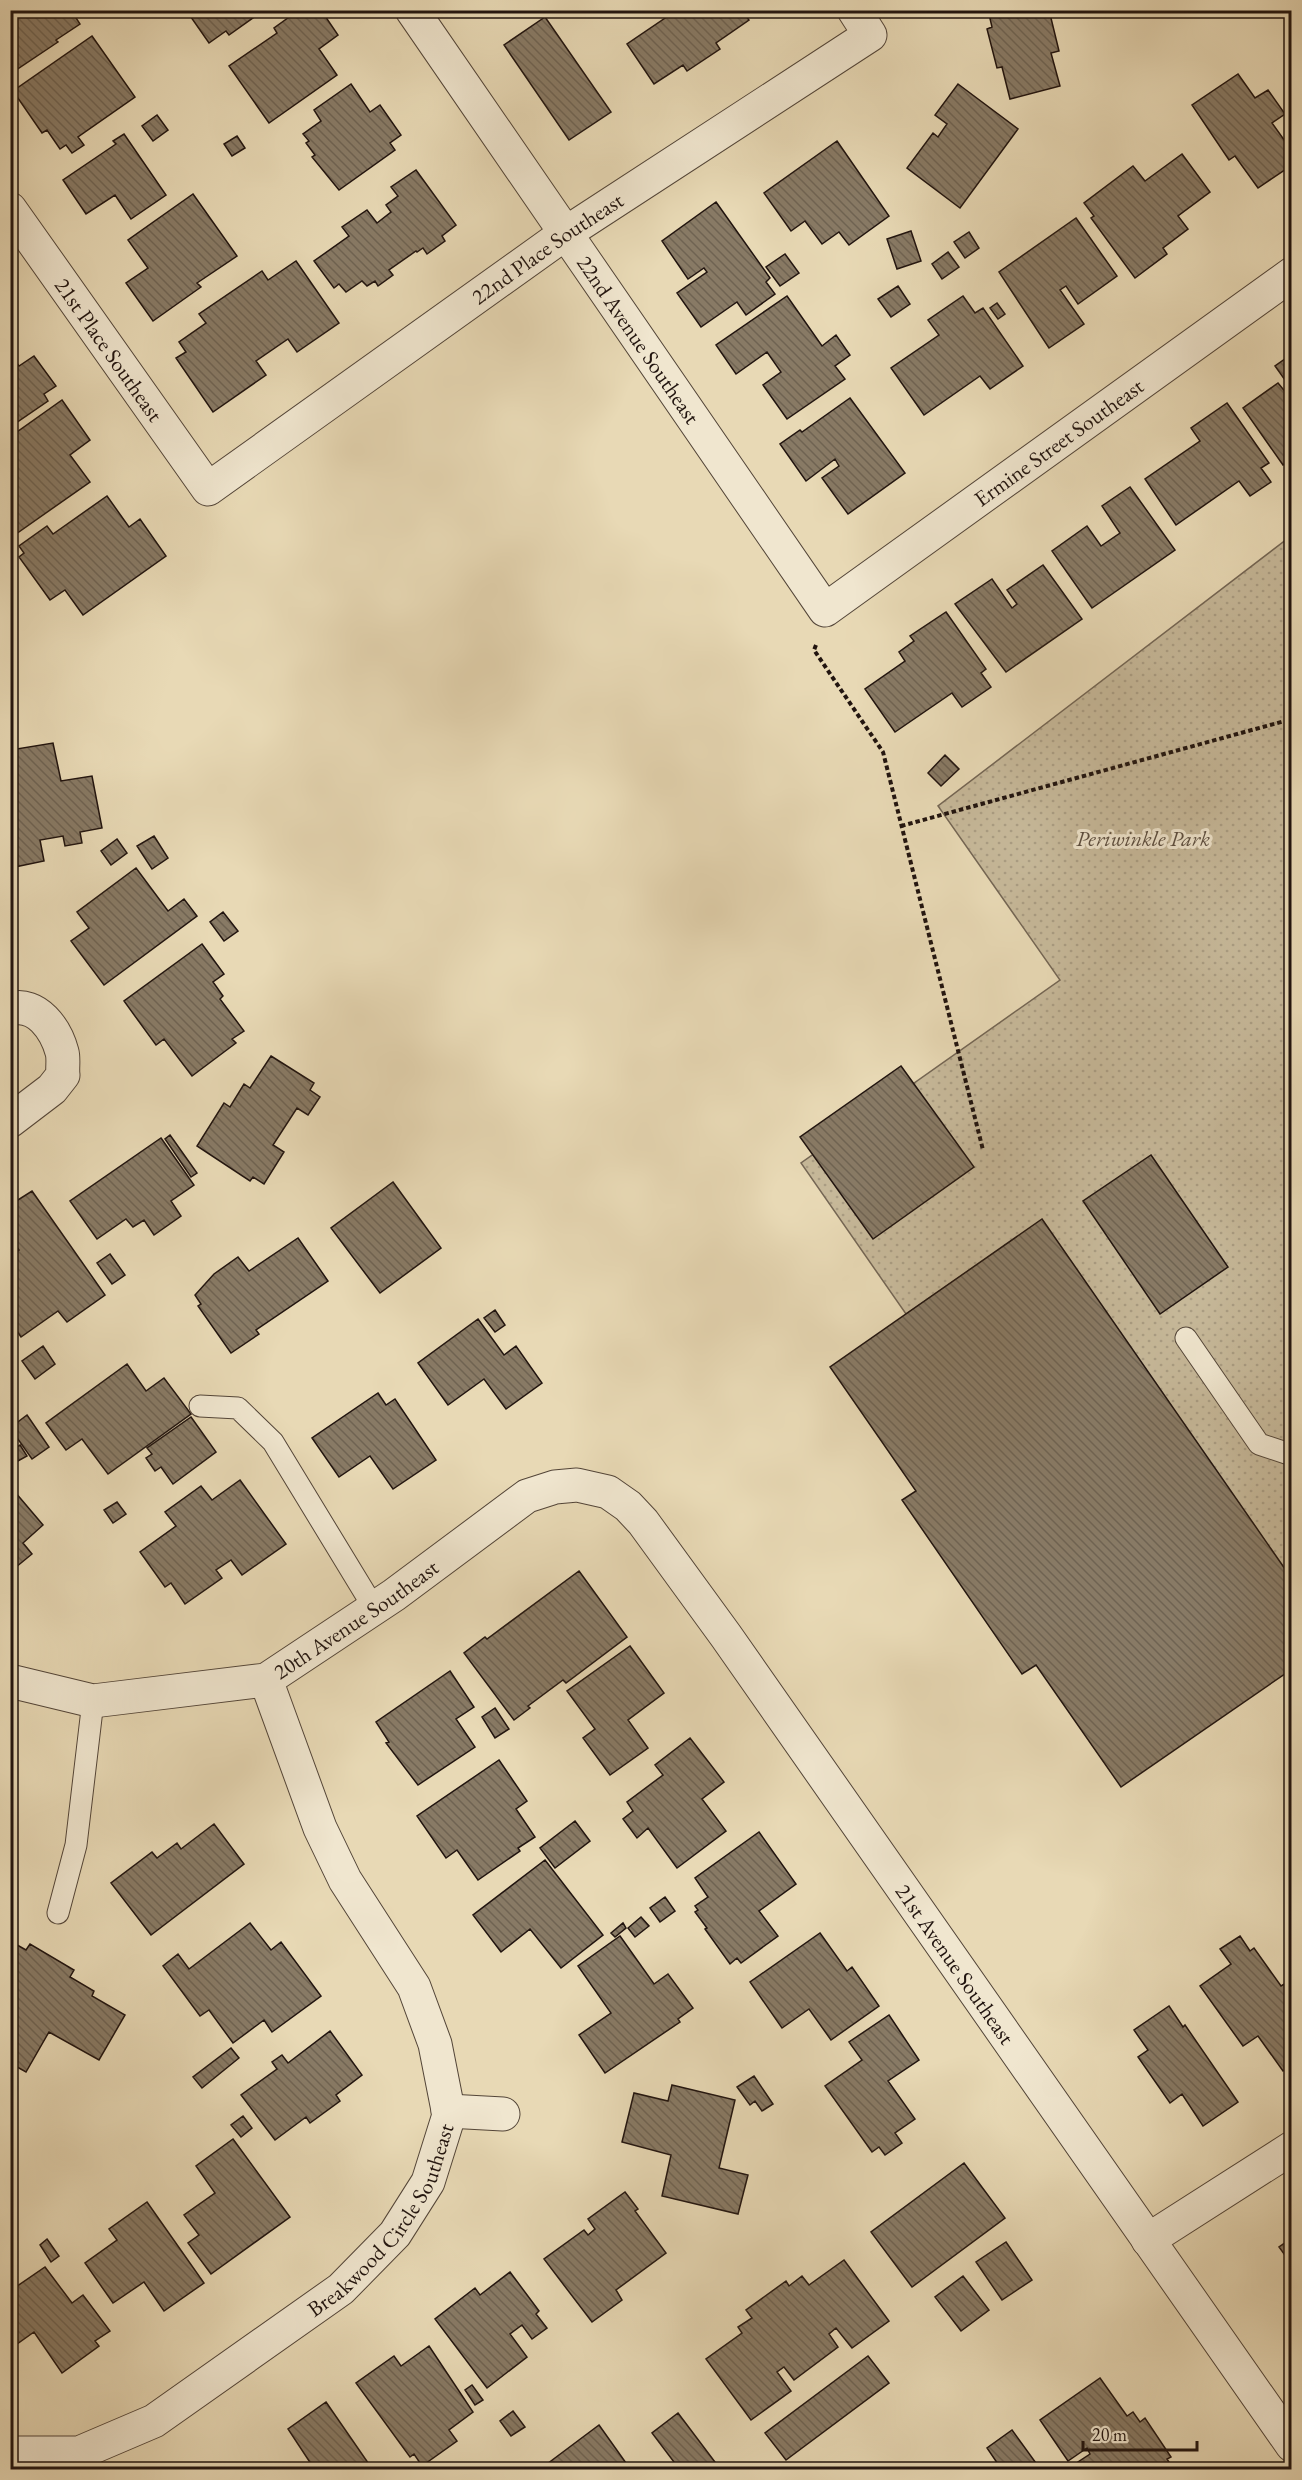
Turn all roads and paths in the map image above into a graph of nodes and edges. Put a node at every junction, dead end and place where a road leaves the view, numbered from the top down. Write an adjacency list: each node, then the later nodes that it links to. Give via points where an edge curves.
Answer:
1 (412, 10): 4 (street, 22nd Avenue Southeast)
2 (854, 10): 4 (street, 22nd Place Southeast, via 870,35)
3 (10, 209): 6 (street, 21st Place Southeast)
4 (566, 233): 6 (street, 22nd Place Southeast); 7 (street, 22nd Avenue Southeast)
5 (1292, 274): 7 (street, Ermine Street Southeast)
6 (208, 489)
7 (825, 610): 9 (path, via 814,650 883,752)
8 (1292, 719): 9 (path)
9 (901, 826): 12 (path)
10 (10, 1009): 11 (street, via 32,1009 50,1024 62,1053 63,1075 52,1089)
11 (10, 1120)
12 (983, 1150)
13 (1186, 1338): 15 (lane, via 1259,1444)
14 (200, 1406): 17 (lane, via 238,1408 273,1442)
15 (1292, 1455)
16 (609, 1492): 17 (street, 20th Avenue Southeast, via 577,1485 527,1496); 25 (street, 21st Avenue Southeast, via 643,1522 726,1636)
17 (374, 1608): 19 (street, 20th Avenue Southeast)
18 (10, 1680): 20 (street, 20th Avenue Southeast)
19 (266, 1680): 20 (street, 20th Avenue Southeast); 22 (street, Breakwood Circle Southeast, via 320,1828 345,1880 414,1987 435,2044)
20 (93, 1701): 21 (lane, via 76,1845)
21 (58, 1913)
22 (448, 2111): 23 (street); 27 (street, Breakwood Circle Southeast, via 428,2182 395,2234 340,2289 154,2421 79,2453)
23 (503, 2114)
24 (1292, 2148): 25 (street)
25 (1148, 2240): 26 (street, 21st Avenue Southeast)
26 (1292, 2445)
27 (11, 2458)

